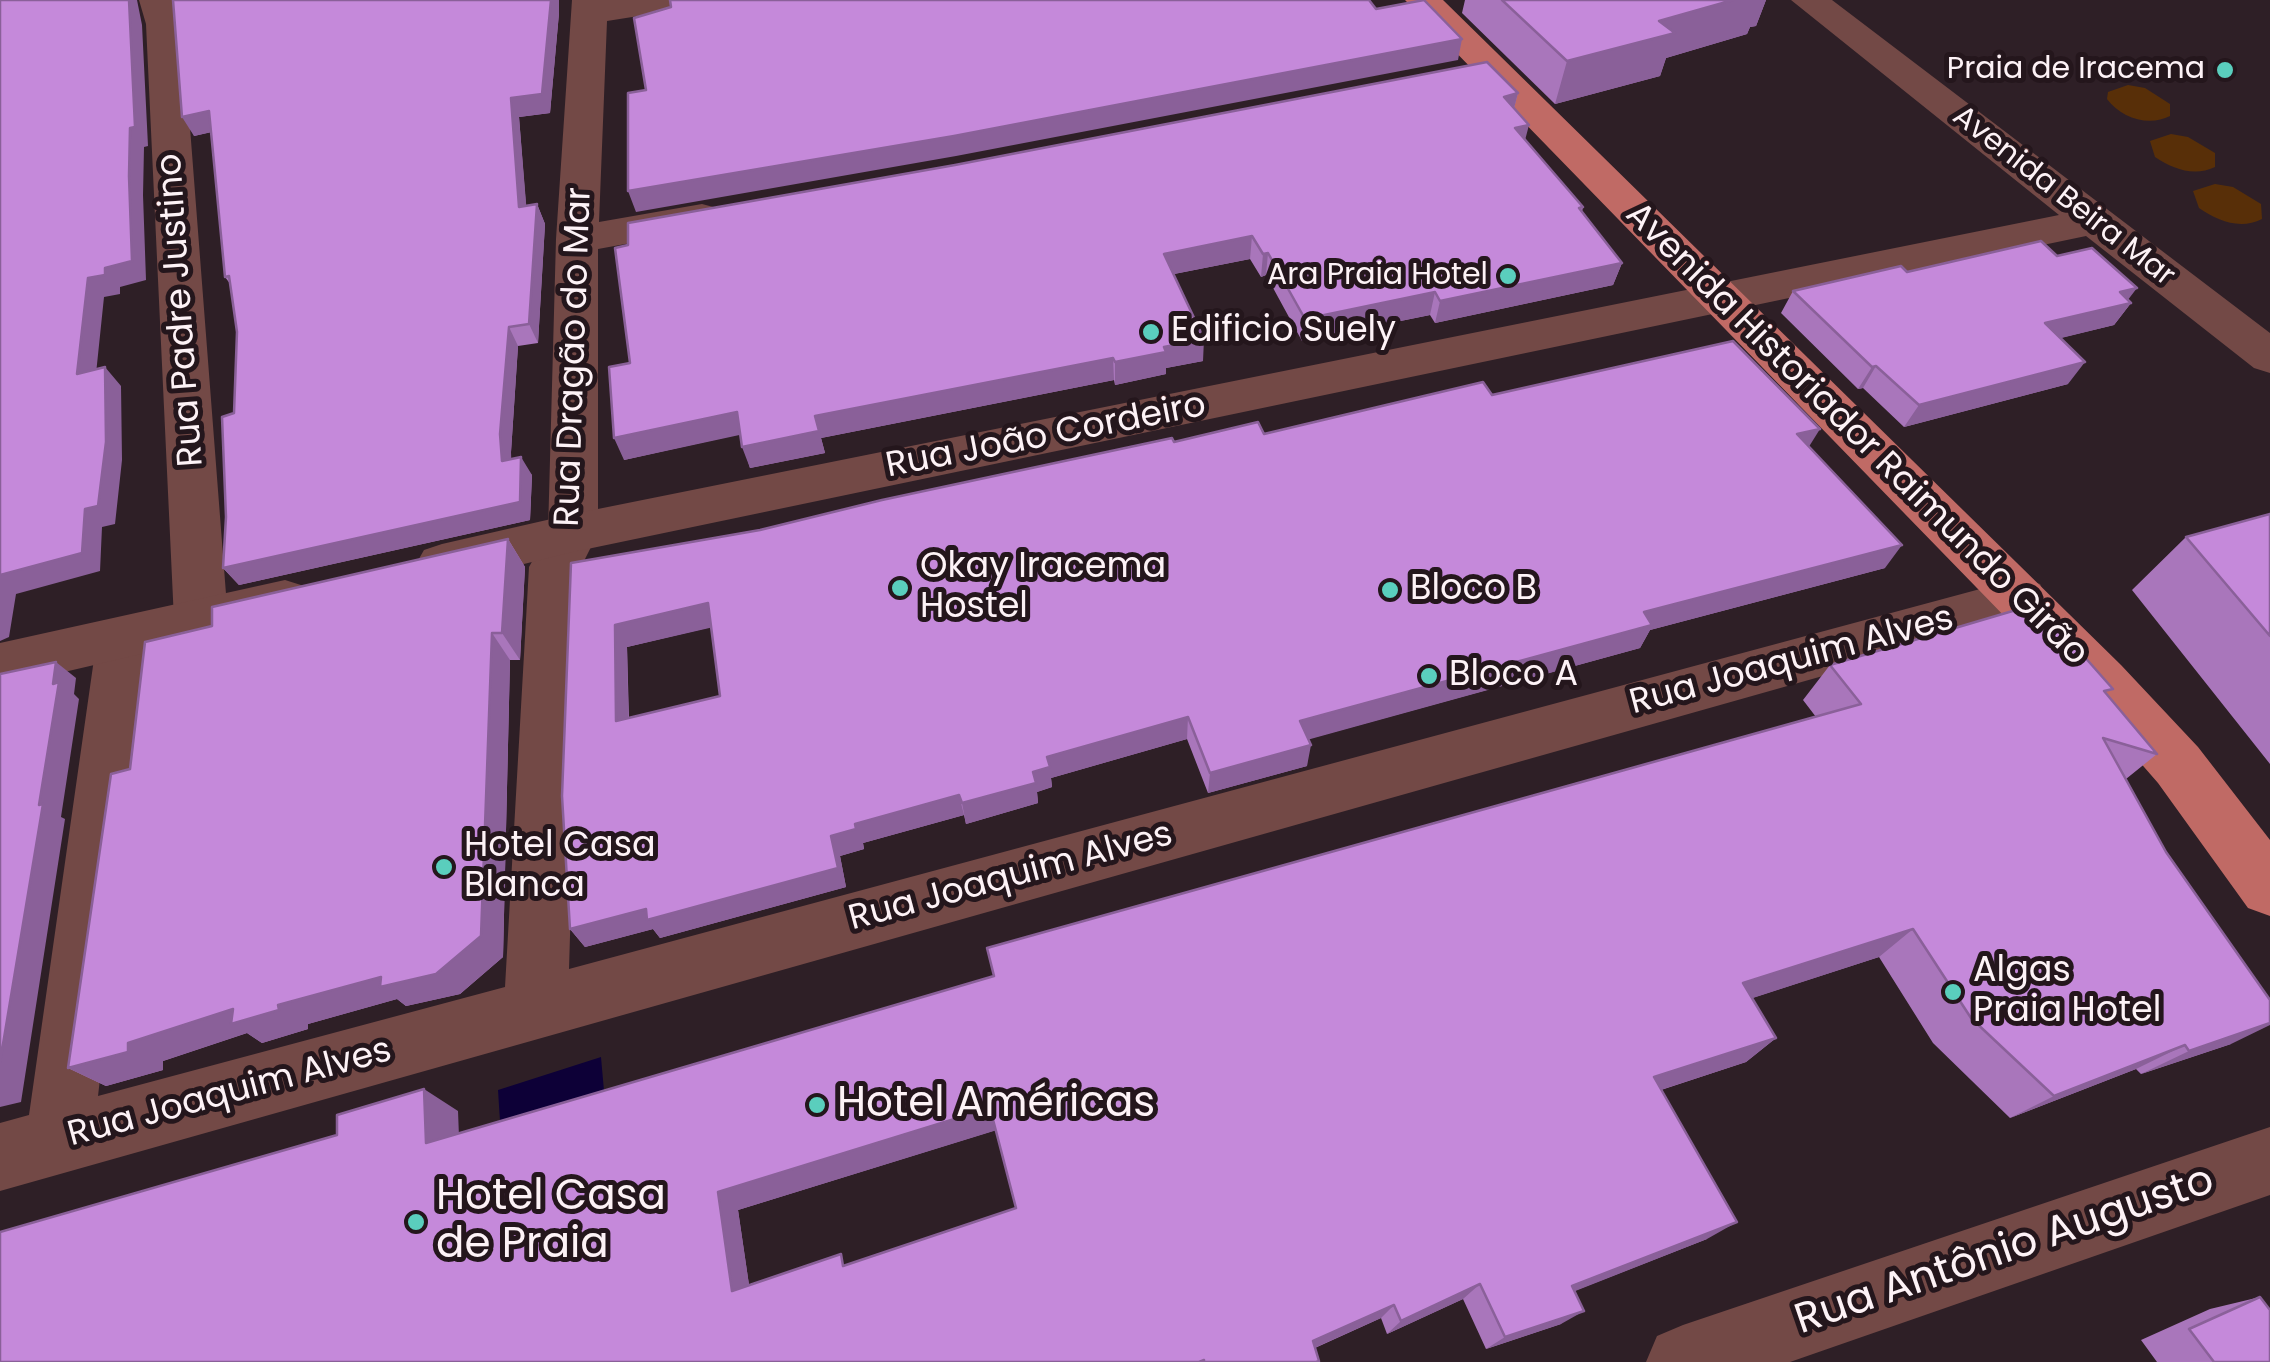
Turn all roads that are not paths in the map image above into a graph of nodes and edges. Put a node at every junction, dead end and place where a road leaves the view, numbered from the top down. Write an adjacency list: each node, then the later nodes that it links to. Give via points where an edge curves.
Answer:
1 (157, 0): 17 (street, Rua Padre Justino, via 164,24)
2 (676, 0): 5 (street)
3 (1423, 0): 6 (main road, Avenida Historiador Raimundo Girão)
4 (1810, 0): 9 (street, Avenida Beira Mar)
5 (591, 6): 10 (street, Rua Dragão do Mar)
6 (1490, 68): 7 (street); 11 (main road, Avenida Historiador Raimundo Girão)
7 (1438, 79)
8 (748, 209): 10 (street)
9 (2094, 221): 11 (street, Rua João Cordeiro); 12 (street, Avenida Beira Mar)
10 (577, 239): 13 (street, Rua Dragão do Mar)
11 (1720, 300): 13 (street, Rua João Cordeiro); 16 (main road, Avenida Historiador Raimundo Girão)
12 (2270, 356)
13 (573, 533): 14 (street, Rua João Cordeiro); 21 (street, Rua Dragão do Mar, via 556,567)
14 (406, 572)
15 (332, 590): 17 (street)
16 (2021, 598): 20 (main road, Avenida Historiador Raimundo Girão, via 2178,765); 21 (street, Rua Joaquim Alves)
17 (202, 620): 18 (street)
18 (124, 638): 19 (street); 22 (street)
19 (0, 665)
20 (2270, 888)
21 (536, 1010): 22 (street, Rua Joaquim Alves)
22 (60, 1140): 23 (street, Rua Joaquim Alves)
23 (0, 1157)
24 (2270, 1160): 25 (street, Rua Antônio Augusto)
25 (1684, 1362)

